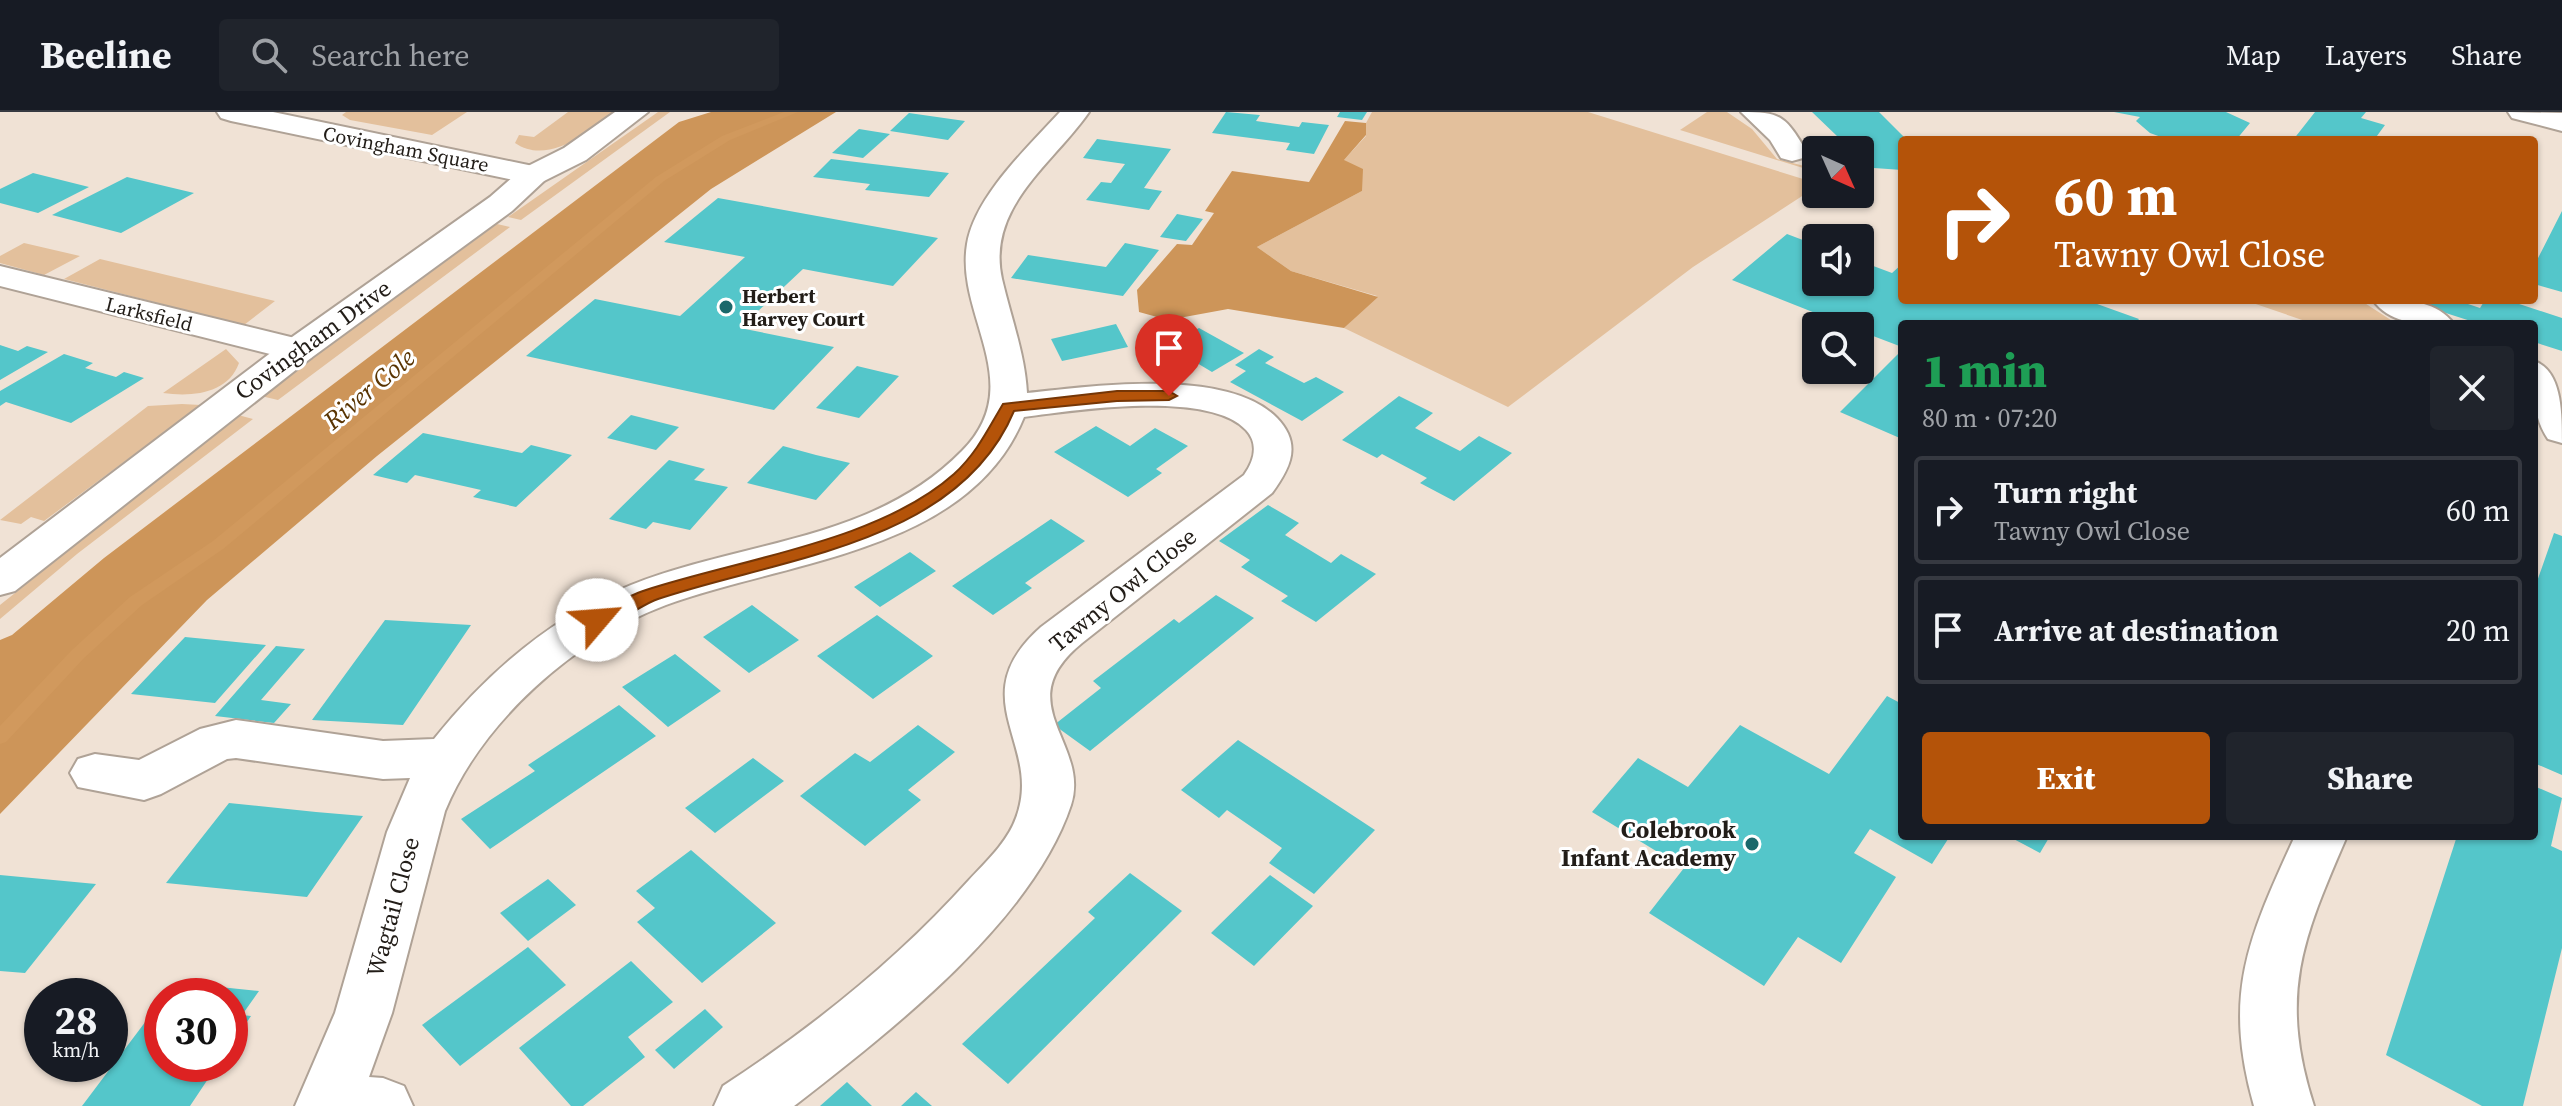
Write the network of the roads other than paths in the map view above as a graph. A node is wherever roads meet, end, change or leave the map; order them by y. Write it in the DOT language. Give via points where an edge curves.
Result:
graph roads {
  1 [pos="231,112"];
  2 [pos="634,112"];
  3 [pos="1075,112"];
  4 [pos="1755,112"];
  5 [pos="2522,112"];
  6 [pos="2562,122"];
  7 [pos="1792,152"];
  8 [pos="533,175"];
  9 [pos="0,276"];
  10 [pos="2398,304"];
  11 [pos="2428,320"];
  12 [pos="298,350"];
  13 [pos="2538,378"];
  14 [pos="1008,407"];
  15 [pos="2538,432"];
  16 [pos="2562,432"];
  17 [pos="0,580"];
  18 [pos="448,758"];
  19 [pos="95,773"];
  20 [pos="2319,840"];
  21 [pos="345,1105"];
  22 [pos="744,1106"];
  23 [pos="2284,1106"];
  1 -- 8 [label="street, Covingham Square"];
  2 -- 8 [label="street, Covingham Drive" via="575,154"];
  3 -- 14 [label="street" via="1007,194 984,237 982,258"];
  4 -- 7 [label="street" via="1782,135"];
  5 -- 6 [label="street"];
  8 -- 12 [label="street, Covingham Drive" via="501,204"];
  9 -- 12 [label="street, Larksfield"];
  10 -- 11 [label="street"];
  12 -- 17 [label="street, Covingham Drive"];
  13 -- 16 [label="street" via="2550,394"];
  14 -- 18 [label="street, Wagtail Close" via="979,457 927,503 848,538 649,595 580,630 507,691"];
  14 -- 22 [label="street, Tawny Owl Close" via="1117,396 1219,401 1259,419 1272,438 1274,460 1258,484 1036,662 1027,714 1049,796 1033,840 975,912 899,984"];
  15 -- 16 [label="street"];
  18 -- 19 [label="street" via="383,760 236,739 217,742 144,780"];
  18 -- 21 [label="street, Wagtail Close" via="410,836 354,1043"];
  20 -- 23 [label="street" via="2274,951 2268,987 2272,1063"];
}
